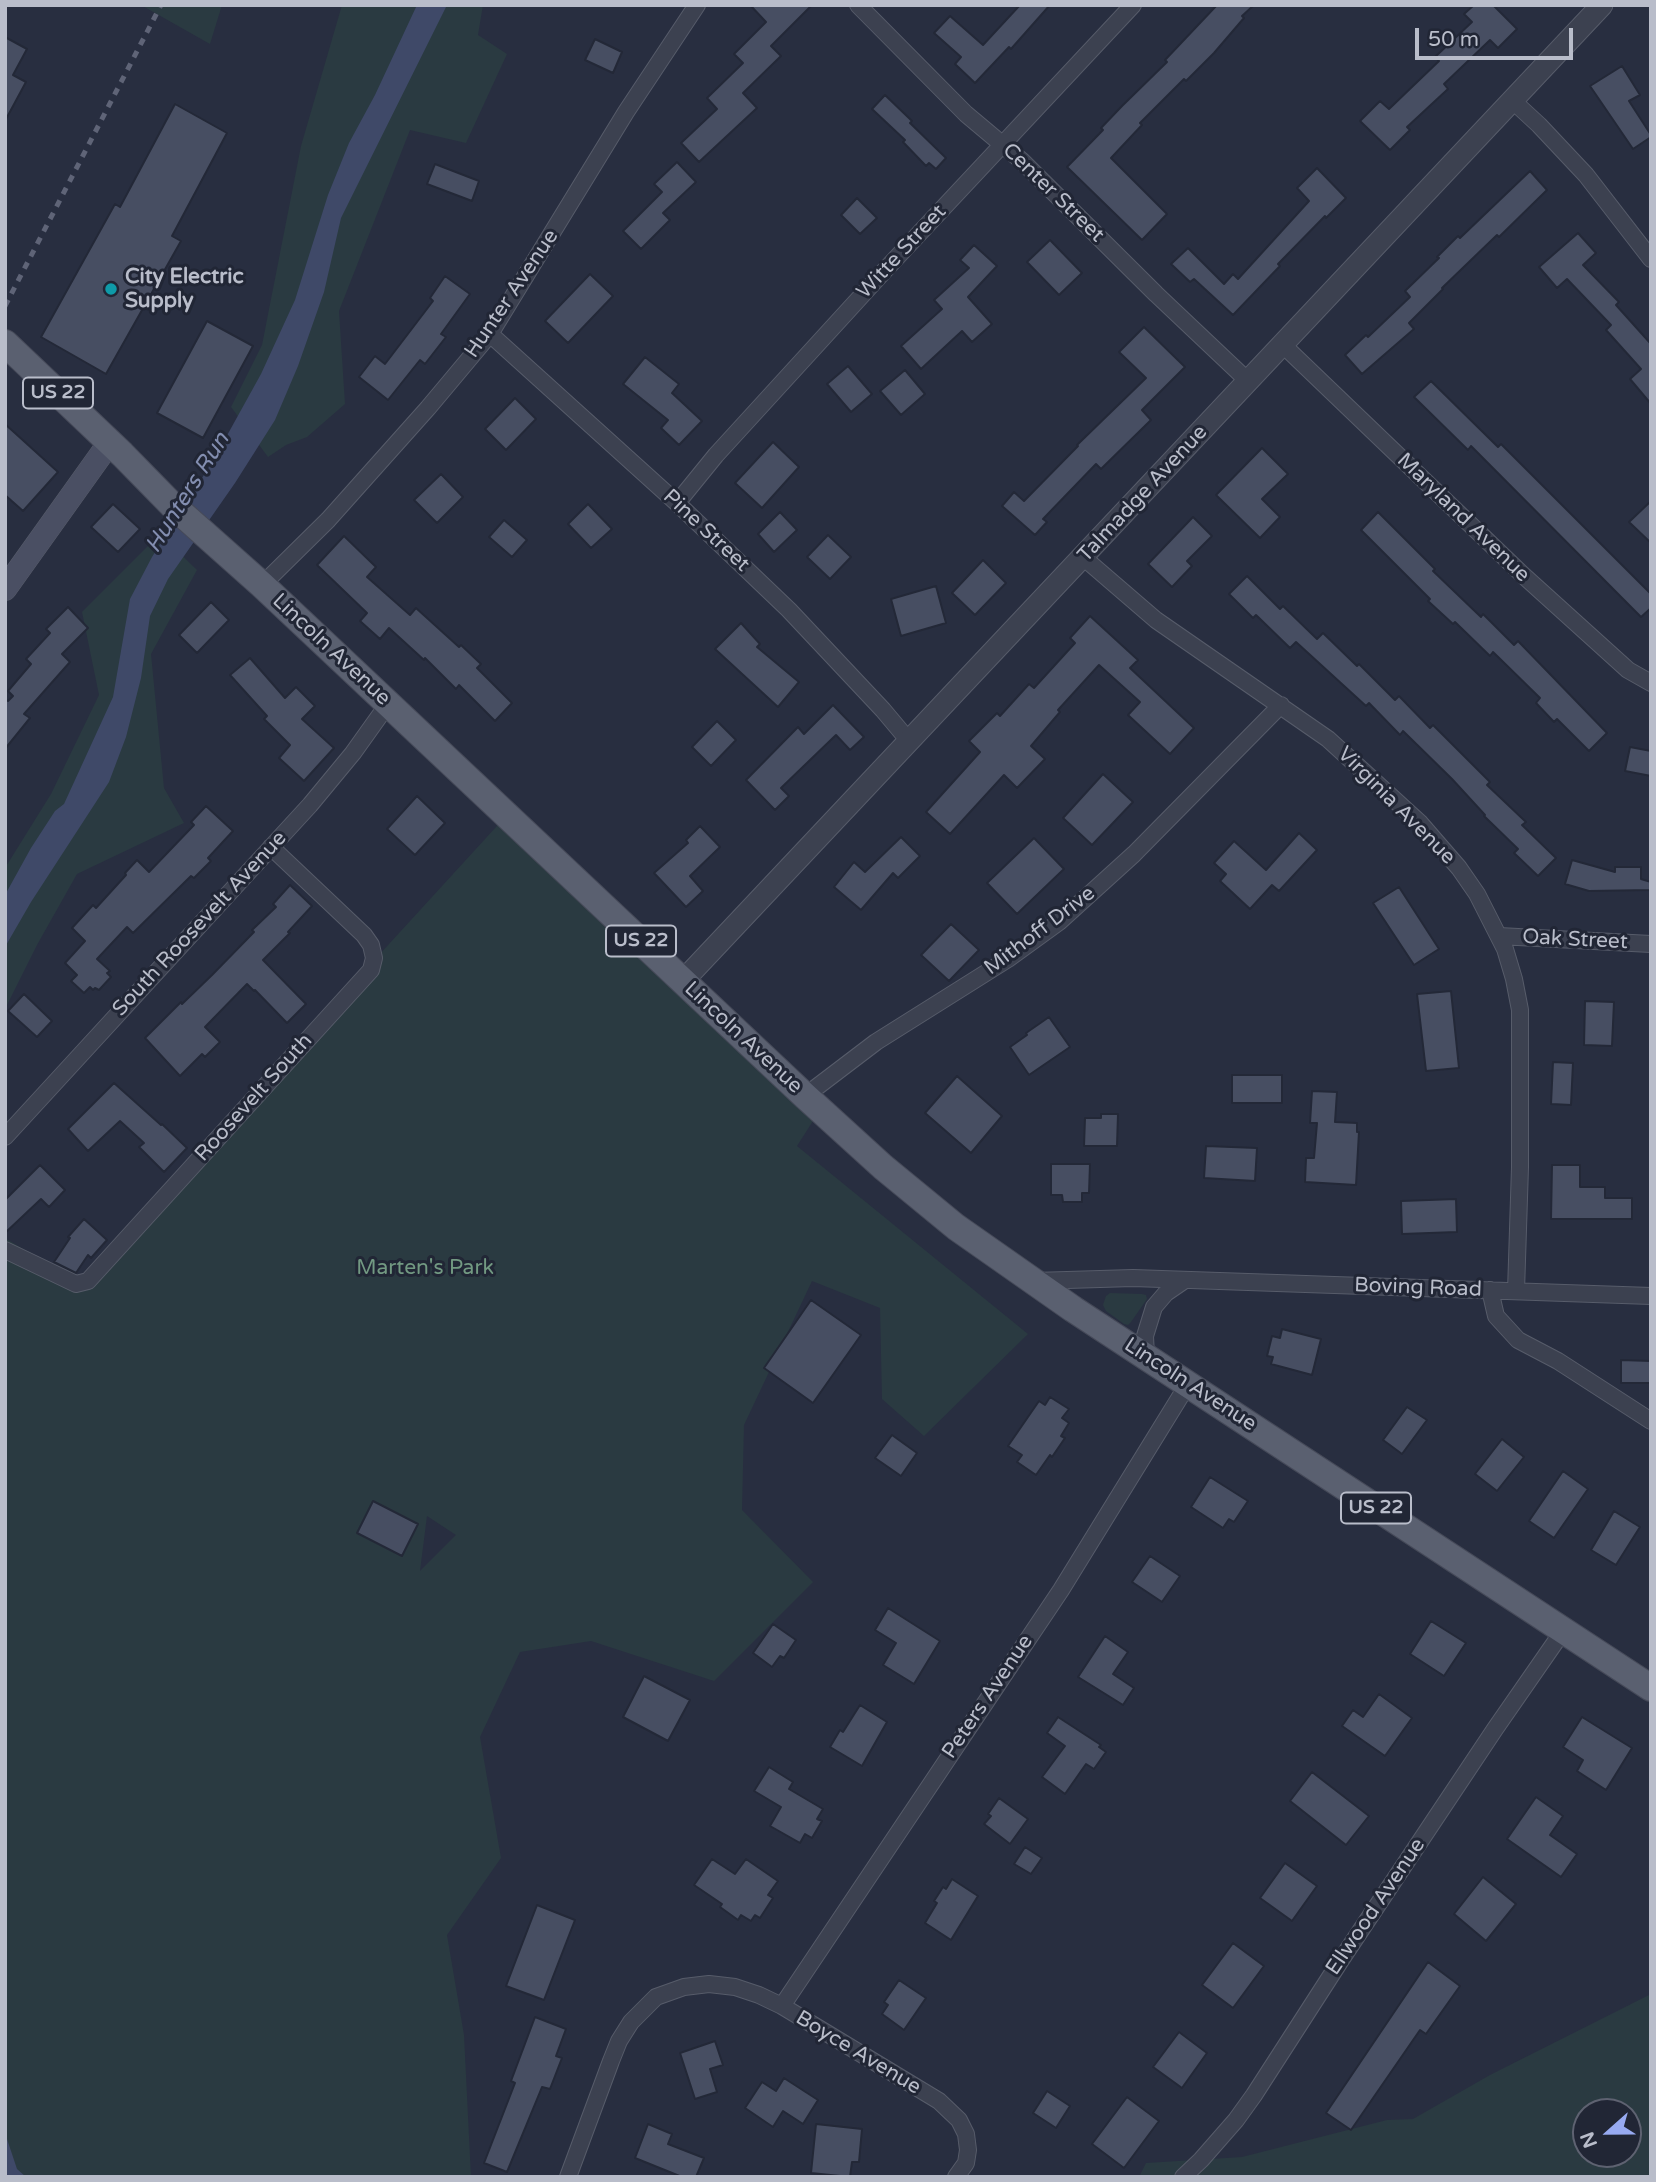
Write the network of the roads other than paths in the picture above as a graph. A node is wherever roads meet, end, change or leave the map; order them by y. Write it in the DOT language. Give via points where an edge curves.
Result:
graph roads {
  1 [pos="697,5"];
  2 [pos="858,5"];
  3 [pos="1133,5"];
  4 [pos="1602,5"];
  5 [pos="1513,101"];
  6 [pos="1003,145"];
  7 [pos="1651,259"];
  8 [pos="490,334"];
  9 [pos="5,343"];
  10 [pos="1282,344"];
  11 [pos="1248,381"];
  12 [pos="110,442"];
  13 [pos="677,503"];
  14 [pos="1084,558"];
  15 [pos="262,585"];
  16 [pos="5,589"];
  17 [pos="1651,683"];
  18 [pos="388,704"];
  19 [pos="1281,705"];
  20 [pos="909,741"];
  21 [pos="271,847"];
  22 [pos="1499,936"];
  23 [pos="1651,944"];
  24 [pos="682,982"];
  25 [pos="804,1096"];
  26 [pos="5,1138"];
  27 [pos="5,1250"];
  28 [pos="1185,1280"];
  29 [pos="1033,1281"];
  30 [pos="1490,1290"];
  31 [pos="1516,1291"];
  32 [pos="1651,1296"];
  33 [pos="1146,1356"];
  34 [pos="1188,1384"];
  35 [pos="1651,1421"];
  36 [pos="1563,1631"];
  37 [pos="1651,1688"];
  38 [pos="782,2006"];
  39 [pos="961,2170"];
  40 [pos="568,2177"];
  41 [pos="1183,2177"];
  1 -- 8 [label="street, Hunter Avenue"];
  2 -- 6 [label="street, Center Street"];
  3 -- 6 [label="street, Witte Street"];
  4 -- 5 [label="street, Talmadge Avenue"];
  5 -- 7 [label="street" via="1586,175"];
  5 -- 10 [label="street, Talmadge Avenue"];
  6 -- 11 [label="street, Center Street"];
  6 -- 13 [label="street, Witte Street"];
  8 -- 13 [label="street, Pine Street"];
  8 -- 15 [label="street, Hunter Avenue" via="336,512"];
  9 -- 12 [label="main road, Lincoln Avenue / US 22"];
  10 -- 11 [label="street, Talmadge Avenue"];
  10 -- 17 [label="street, Maryland Avenue" via="1524,576 1628,670"];
  11 -- 14 [label="street, Talmadge Avenue"];
  12 -- 15 [label="main road, Lincoln Avenue / US 22"];
  12 -- 16 [label="main road"];
  13 -- 20 [label="street, Pine Street" via="789,610"];
  14 -- 19 [label="street, Virginia Avenue" via="1156,620"];
  14 -- 20 [label="street, Talmadge Avenue"];
  15 -- 18 [label="main road, Lincoln Avenue / US 22"];
  18 -- 21 [label="street, South Roosevelt Avenue" via="353,753"];
  18 -- 24 [label="main road, Lincoln Avenue / US 22"];
  19 -- 22 [label="street, Virginia Avenue" via="1328,739 1420,823 1465,877"];
  19 -- 25 [label="street, Mithoff Drive" via="1134,854 1059,922 876,1042"];
  20 -- 24 [label="street, Talmadge Avenue"];
  21 -- 26 [label="street, South Roosevelt Avenue"];
  21 -- 27 [label="street, Roosevelt South" via="364,935 374,958 371,970 88,1281 75,1284"];
  22 -- 23 [label="street, Oak Street"];
  22 -- 31 [label="street, Virginia Avenue" via="1520,1010"];
  24 -- 25 [label="main road, Lincoln Avenue / US 22"];
  25 -- 29 [label="main road, Lincoln Avenue / US 22" via="956,1227"];
  28 -- 29 [label="street, Boving Road"];
  28 -- 30 [label="street, Boving Road"];
  28 -- 33 [label="street" via="1154,1307 1145,1336"];
  29 -- 33 [label="main road, Lincoln Avenue / US 22"];
  30 -- 31 [label="street, Boving Road"];
  30 -- 35 [label="street" via="1496,1316 1518,1340"];
  31 -- 32 [label="street, Boving Road"];
  33 -- 34 [label="main road, Lincoln Avenue / US 22"];
  34 -- 36 [label="main road, Lincoln Avenue / US 22"];
  34 -- 38 [label="street, Peters Avenue" via="1061,1590"];
  36 -- 37 [label="main road, US 22"];
  36 -- 41 [label="street, Ellwood Avenue" via="1254,2095"];
  38 -- 39 [label="street, Boyce Avenue" via="939,2101 966,2134 968,2150"];
  38 -- 40 [label="street, Boyce Avenue" via="735,1987 709,1983 656,1997 619,2041"];
}
